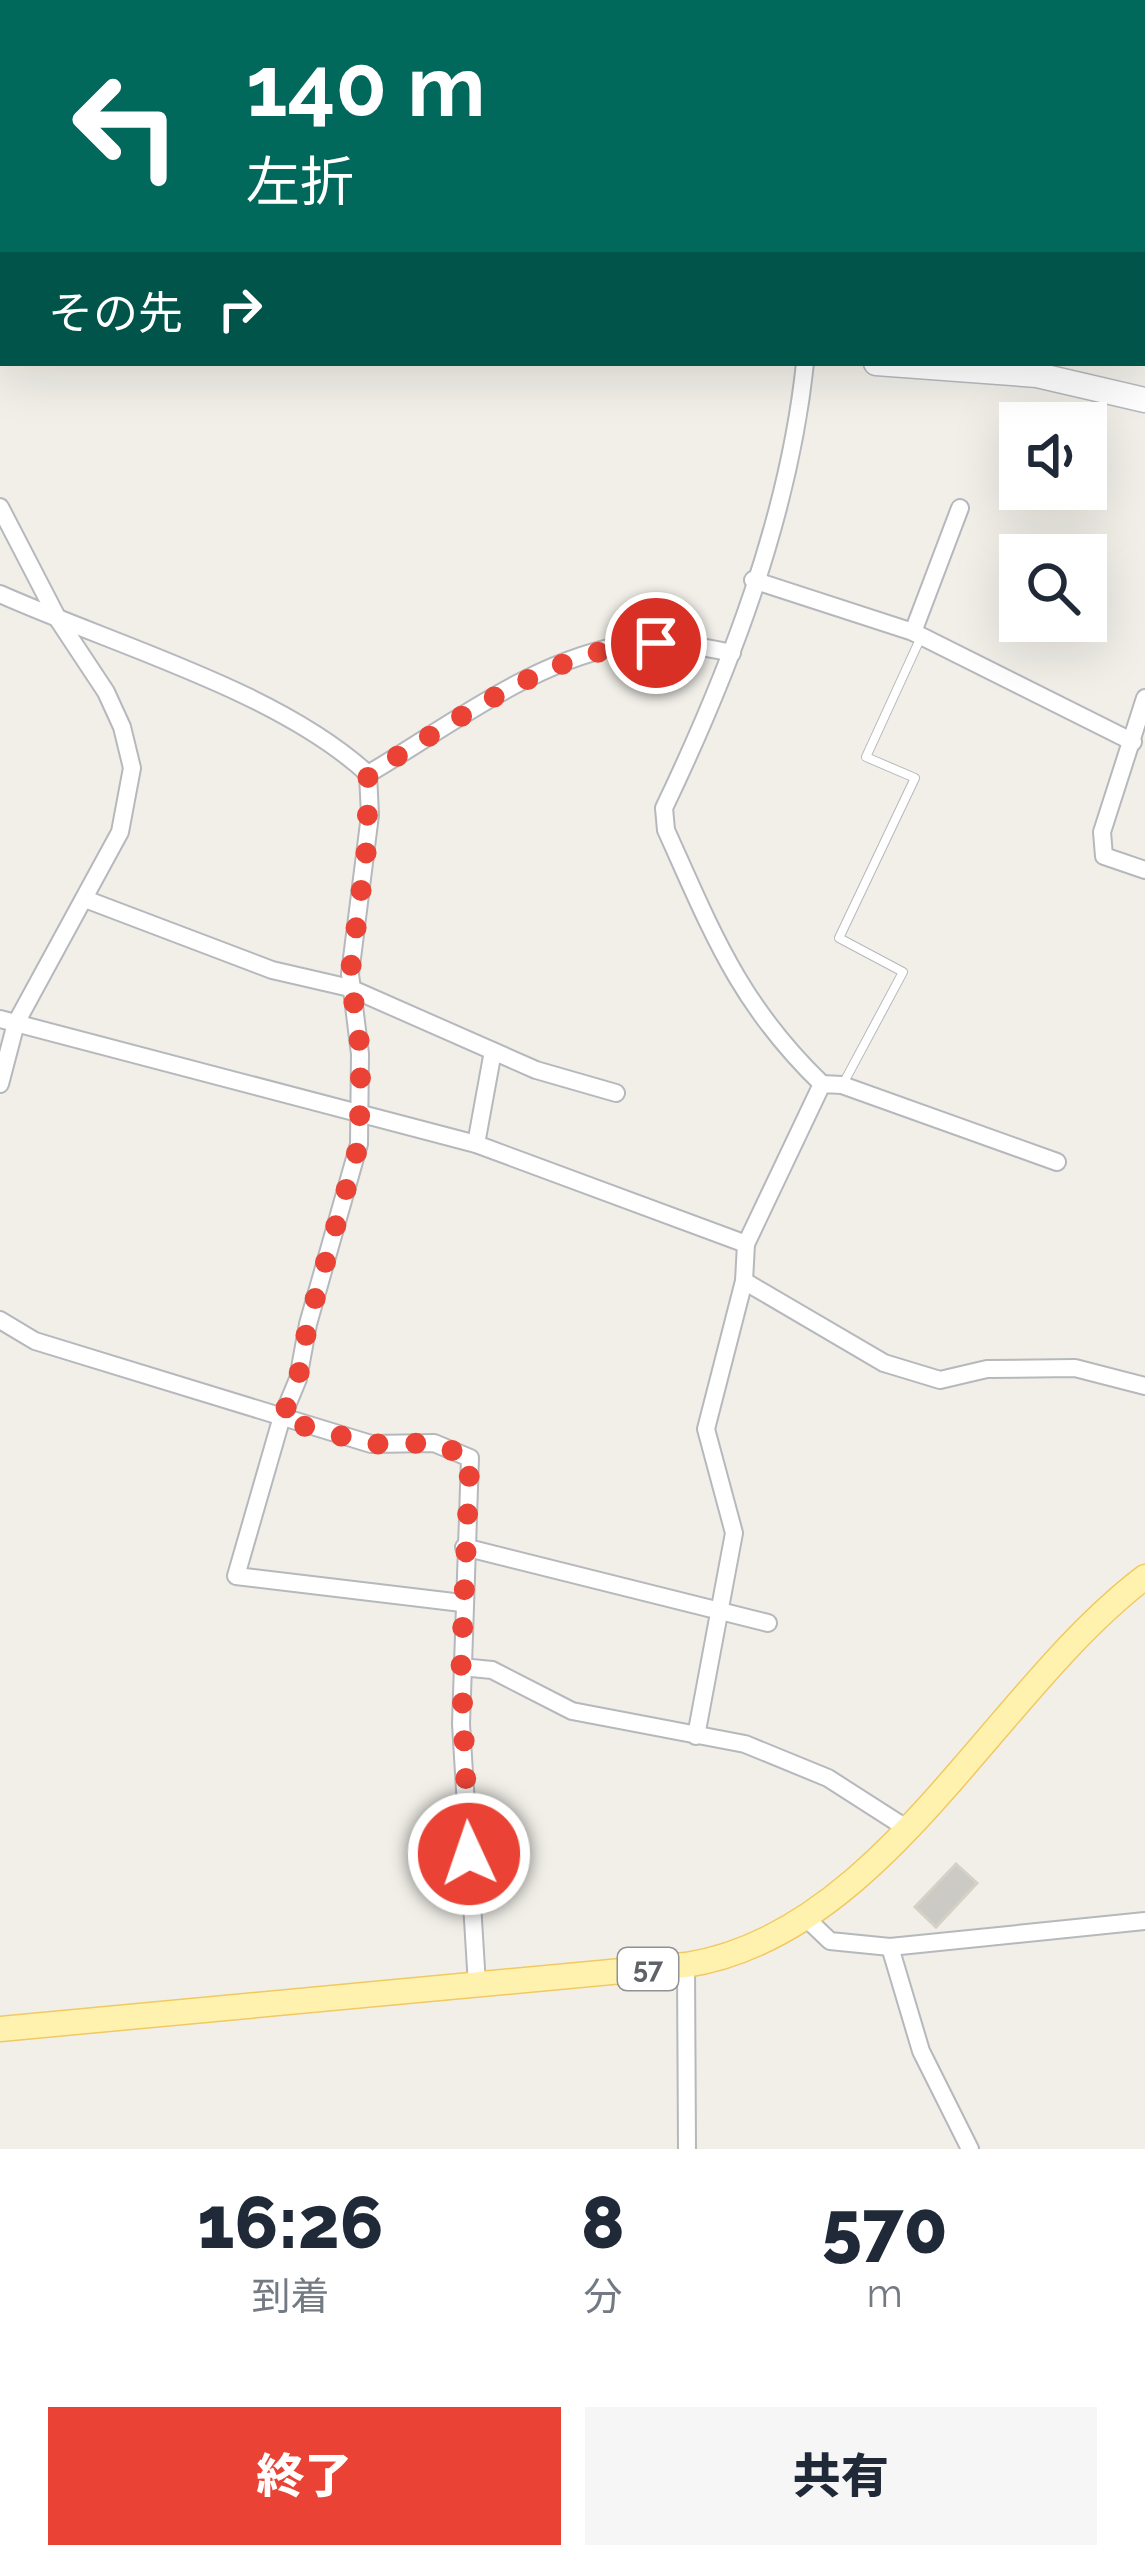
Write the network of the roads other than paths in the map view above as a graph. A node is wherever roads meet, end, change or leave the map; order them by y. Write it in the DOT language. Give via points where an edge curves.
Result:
graph roads {
  1 [pos="806,366"];
  2 [pos="957,366"];
  3 [pos="1038,369"];
  4 [pos="1145,400"];
  5 [pos="0,507"];
  6 [pos="960,508"];
  7 [pos="753,580"];
  8 [pos="0,594"];
  9 [pos="59,621"];
  10 [pos="917,634"];
  11 [pos="732,653"];
  12 [pos="1145,698"];
  13 [pos="1133,742"];
  14 [pos="368,774"];
  15 [pos="1145,870"];
  16 [pos="85,898"];
  17 [pos="350,988"];
  18 [pos="8,1021"];
  19 [pos="493,1051"];
  20 [pos="0,1084"];
  21 [pos="822,1084"];
  22 [pos="842,1085"];
  23 [pos="616,1093"];
  24 [pos="359,1115"];
  25 [pos="476,1144"];
  26 [pos="1057,1162"];
  27 [pos="746,1244"];
  28 [pos="744,1281"];
  29 [pos="0,1320"];
  30 [pos="1145,1386"];
  31 [pos="281,1420"];
  32 [pos="464,1546"];
  33 [pos="1145,1577"];
  34 [pos="462,1604"];
  35 [pos="718,1606"];
  36 [pos="768,1623"];
  37 [pos="461,1667"];
  38 [pos="696,1736"];
  39 [pos="906,1828"];
  40 [pos="807,1918"];
  41 [pos="1145,1922"];
  42 [pos="890,1947"];
  43 [pos="686,1965"];
  44 [pos="477,1985"];
  45 [pos="0,2029"];
  46 [pos="687,2149"];
  47 [pos="970,2149"];
  1 -- 7 [label="street" via="796,448"];
  2 -- 3 [label="street"];
  3 -- 4 [label="street"];
  5 -- 9 [label="street"];
  6 -- 10 [label="street"];
  7 -- 10 [label="street"];
  7 -- 11 [label="street"];
  8 -- 9 [label="street"];
  9 -- 14 [label="street" via="333,741"];
  9 -- 16 [label="street" via="106,692 132,768 120,832"];
  10 -- 13 [label="street"];
  10 -- 22 [label="lane" via="866,757 915,778 839,938 903,972"];
  11 -- 14 [label="street" via="629,644 544,671"];
  11 -- 21 [label="street" via="664,808 666,830 726,962 773,1037"];
  12 -- 13 [label="street"];
  13 -- 15 [label="street" via="1102,832 1104,856"];
  14 -- 17 [label="street"];
  16 -- 17 [label="street" via="272,970"];
  16 -- 18 [label="street"];
  17 -- 19 [label="street"];
  17 -- 24 [label="street" via="361,1054"];
  18 -- 20 [label="street"];
  18 -- 24 [label="street"];
  19 -- 23 [label="street"];
  19 -- 25 [label="street"];
  21 -- 22 [label="street"];
  21 -- 27 [label="street"];
  22 -- 26 [label="street"];
  24 -- 25 [label="street"];
  24 -- 31 [label="street" via="359,1144"];
  25 -- 27 [label="street"];
  27 -- 28 [label="street"];
  28 -- 30 [label="street" via="884,1363 940,1380 987,1369 1075,1368"];
  28 -- 35 [label="street" via="706,1429 734,1534"];
  29 -- 31 [label="street" via="34,1341"];
  31 -- 32 [label="street" via="371,1444 434,1443 470,1458"];
  31 -- 34 [label="street" via="236,1576"];
  32 -- 34 [label="street"];
  32 -- 35 [label="street"];
  33 -- 39 [label="main road, 57" via="1063,1652"];
  34 -- 37 [label="street"];
  35 -- 36 [label="street"];
  35 -- 38 [label="street"];
  37 -- 38 [label="street" via="492,1670 572,1711"];
  37 -- 44 [label="street"];
  38 -- 39 [label="street" via="745,1744 828,1778"];
  39 -- 40 [label="main road, 57"];
  40 -- 42 [label="street" via="830,1941"];
  40 -- 43 [label="main road, 57" via="720,1960"];
  41 -- 42 [label="street"];
  42 -- 47 [label="street" via="921,2051"];
  43 -- 44 [label="main road, 57"];
  43 -- 46 [label="street"];
  44 -- 45 [label="main road, 57"];
}
